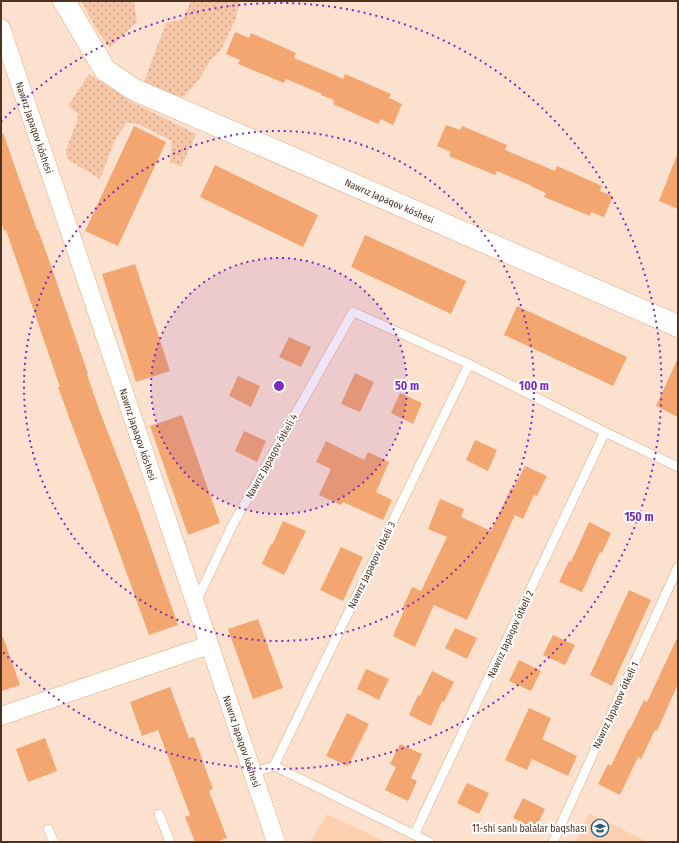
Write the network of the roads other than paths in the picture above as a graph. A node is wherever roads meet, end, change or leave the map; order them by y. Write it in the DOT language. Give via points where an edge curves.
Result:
graph roads {
  1 [pos="64,1"];
  2 [pos="1,28"];
  3 [pos="678,326"];
  4 [pos="469,364"];
  5 [pos="605,432"];
  6 [pos="678,467"];
  7 [pos="678,567"];
  8 [pos="195,603"];
  9 [pos="209,645"];
  10 [pos="1,716"];
  11 [pos="274,766"];
  12 [pos="252,773"];
  13 [pos="159,814"];
  14 [pos="48,829"];
  15 [pos="414,835"];
  16 [pos="54,842"];
  17 [pos="170,842"];
  18 [pos="276,842"];
  19 [pos="429,842"];
  20 [pos="553,842"];
  1 -- 3 [label="street, Nawrız Japaqov kóshesi" via="105,70 134,89"];
  2 -- 8 [label="street, Nawrız Japaqov kóshesi"];
  4 -- 5 [label="lane"];
  4 -- 8 [label="lane, Nawrız Japaqov ótkeli 4" via="353,312 232,526"];
  4 -- 11 [label="lane, Nawrız Japaqov ótkeli 3"];
  5 -- 6 [label="lane"];
  5 -- 15 [label="lane, Nawrız Japaqov ótkeli 2"];
  7 -- 20 [label="lane, Nawrız Japaqov ótkeli 1"];
  8 -- 9 [label="street, Nawrız Japaqov kóshesi"];
  9 -- 10 [label="street"];
  9 -- 12 [label="street, Nawrız Japaqov kóshesi"];
  11 -- 12 [label="lane"];
  11 -- 15 [label="lane"];
  12 -- 18 [label="street, Nawrız Japaqov kóshesi"];
  13 -- 17 [label="lane"];
  14 -- 16 [label="lane"];
  15 -- 19 [label="lane"];
}
